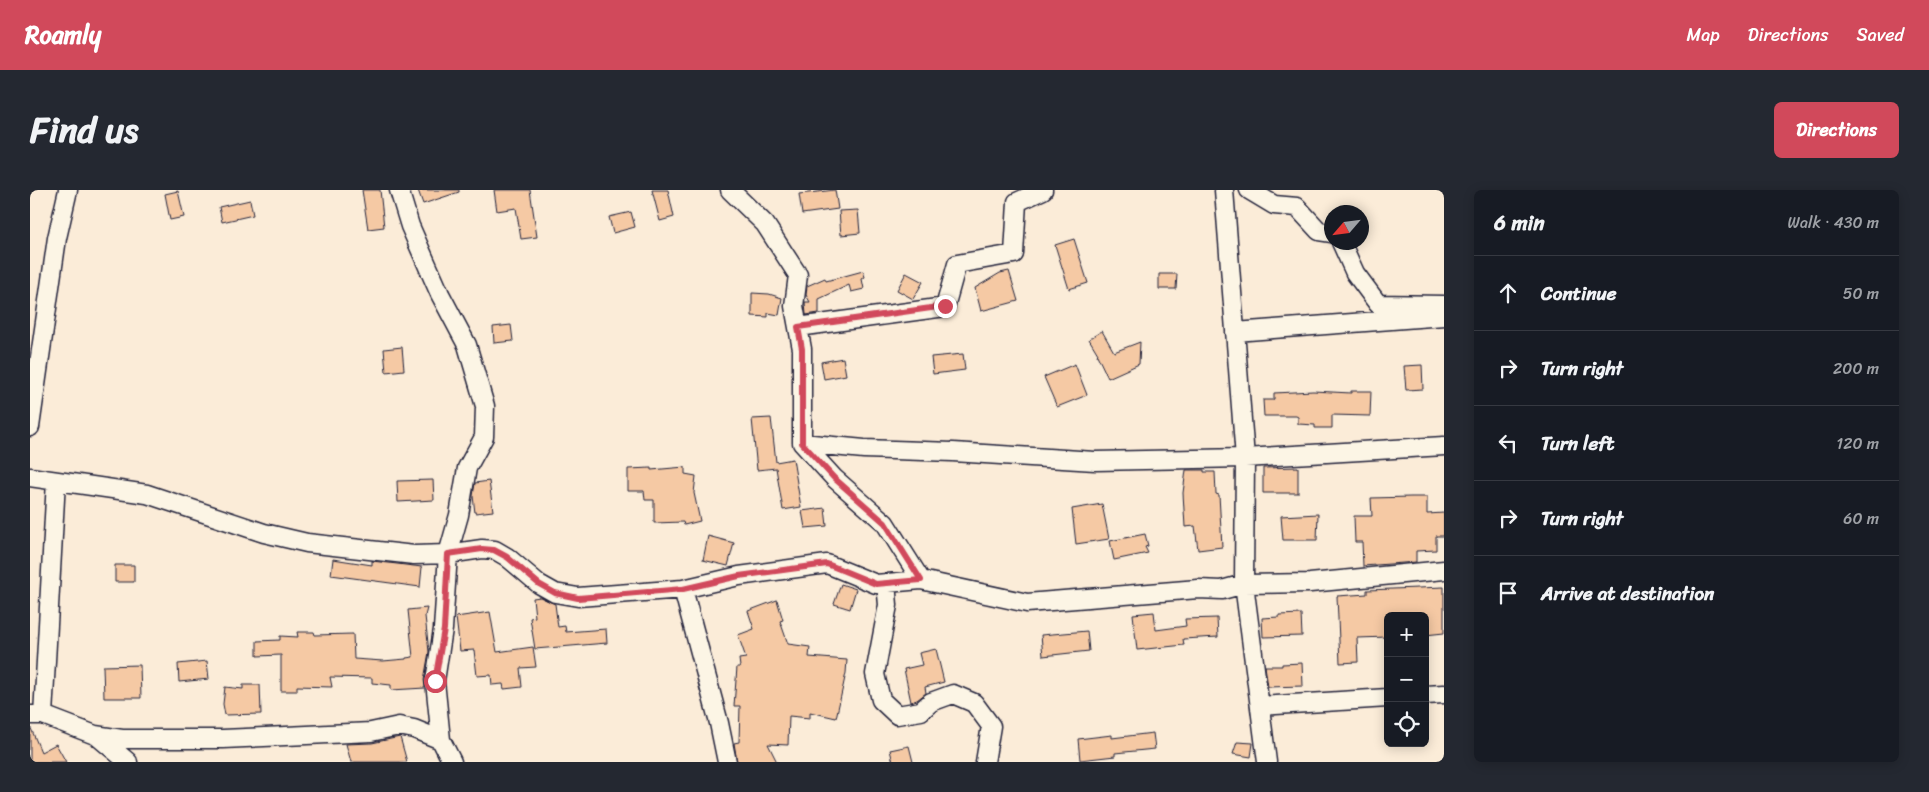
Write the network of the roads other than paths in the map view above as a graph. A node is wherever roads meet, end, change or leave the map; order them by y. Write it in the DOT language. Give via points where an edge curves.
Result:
graph roads {
  1 [pos="68,190"];
  2 [pos="400,190"];
  3 [pos="730,190"];
  4 [pos="1043,190"];
  5 [pos="1224,190"];
  6 [pos="1249,190"];
  7 [pos="1013,196"];
  8 [pos="1324,232"];
  9 [pos="1345,250"];
  10 [pos="1444,305"];
  11 [pos="1444,316"];
  12 [pos="798,327"];
  13 [pos="1235,332"];
  14 [pos="30,427"];
  15 [pos="802,443"];
  16 [pos="1444,446"];
  17 [pos="1245,458"];
  18 [pos="30,477"];
  19 [pos="56,481"];
  20 [pos="448,554"];
  21 [pos="1444,570"];
  22 [pos="921,580"];
  23 [pos="886,583"];
  24 [pos="1244,584"];
  25 [pos="683,589"];
  26 [pos="1444,694"];
  27 [pos="1429,695"];
  28 [pos="1384,698"];
  29 [pos="1260,706"];
  30 [pos="36,715"];
  31 [pos="95,735"];
  32 [pos="441,740"];
  33 [pos="128,762"];
  34 [pos="452,762"];
  35 [pos="727,762"];
  36 [pos="985,762"];
  37 [pos="1267,762"];
  1 -- 14 [label="street" via="57,238"];
  2 -- 20 [label="street" via="410,226 467,346 486,406 484,437 467,468"];
  3 -- 12 [label="street" via="765,224 798,275 794,306"];
  4 -- 7 [label="street"];
  5 -- 13 [label="street"];
  6 -- 8 [label="street" via="1274,205 1297,207 1319,231"];
  7 -- 12 [label="street" via="1014,254 957,264 945,306"];
  9 -- 10 [label="street" via="1355,273 1378,304"];
  11 -- 13 [label="street"];
  12 -- 15 [label="street" via="802,349"];
  13 -- 17 [label="street"];
  15 -- 17 [label="street" via="1095,461"];
  15 -- 22 [label="street" via="834,478 885,523"];
  16 -- 17 [label="street"];
  17 -- 24 [label="street"];
  18 -- 19 [label="street"];
  19 -- 20 [label="street" via="147,494 264,533 307,543 390,553"];
  19 -- 30 [label="street"];
  20 -- 25 [label="street" via="494,550 539,584 555,593 578,598"];
  20 -- 32 [label="street" via="444,629 435,681"];
  21 -- 24 [label="street" via="1310,583"];
  22 -- 23 [label="street"];
  22 -- 24 [label="street" via="1027,603 1198,589 1222,590"];
  23 -- 25 [label="street" via="876,584 827,564 739,576"];
  23 -- 36 [label="street" via="888,605 875,674 881,700 897,714 921,711 931,702 953,694 974,703 991,726"];
  24 -- 29 [label="street"];
  25 -- 35 [label="street"];
  26 -- 27 [label="street"];
  28 -- 29 [label="street"];
  29 -- 37 [label="street"];
  30 -- 31 [label="street"];
  31 -- 32 [label="street" via="122,739 223,739 371,732 399,726"];
  31 -- 33 [label="street"];
  32 -- 34 [label="street"];
}
